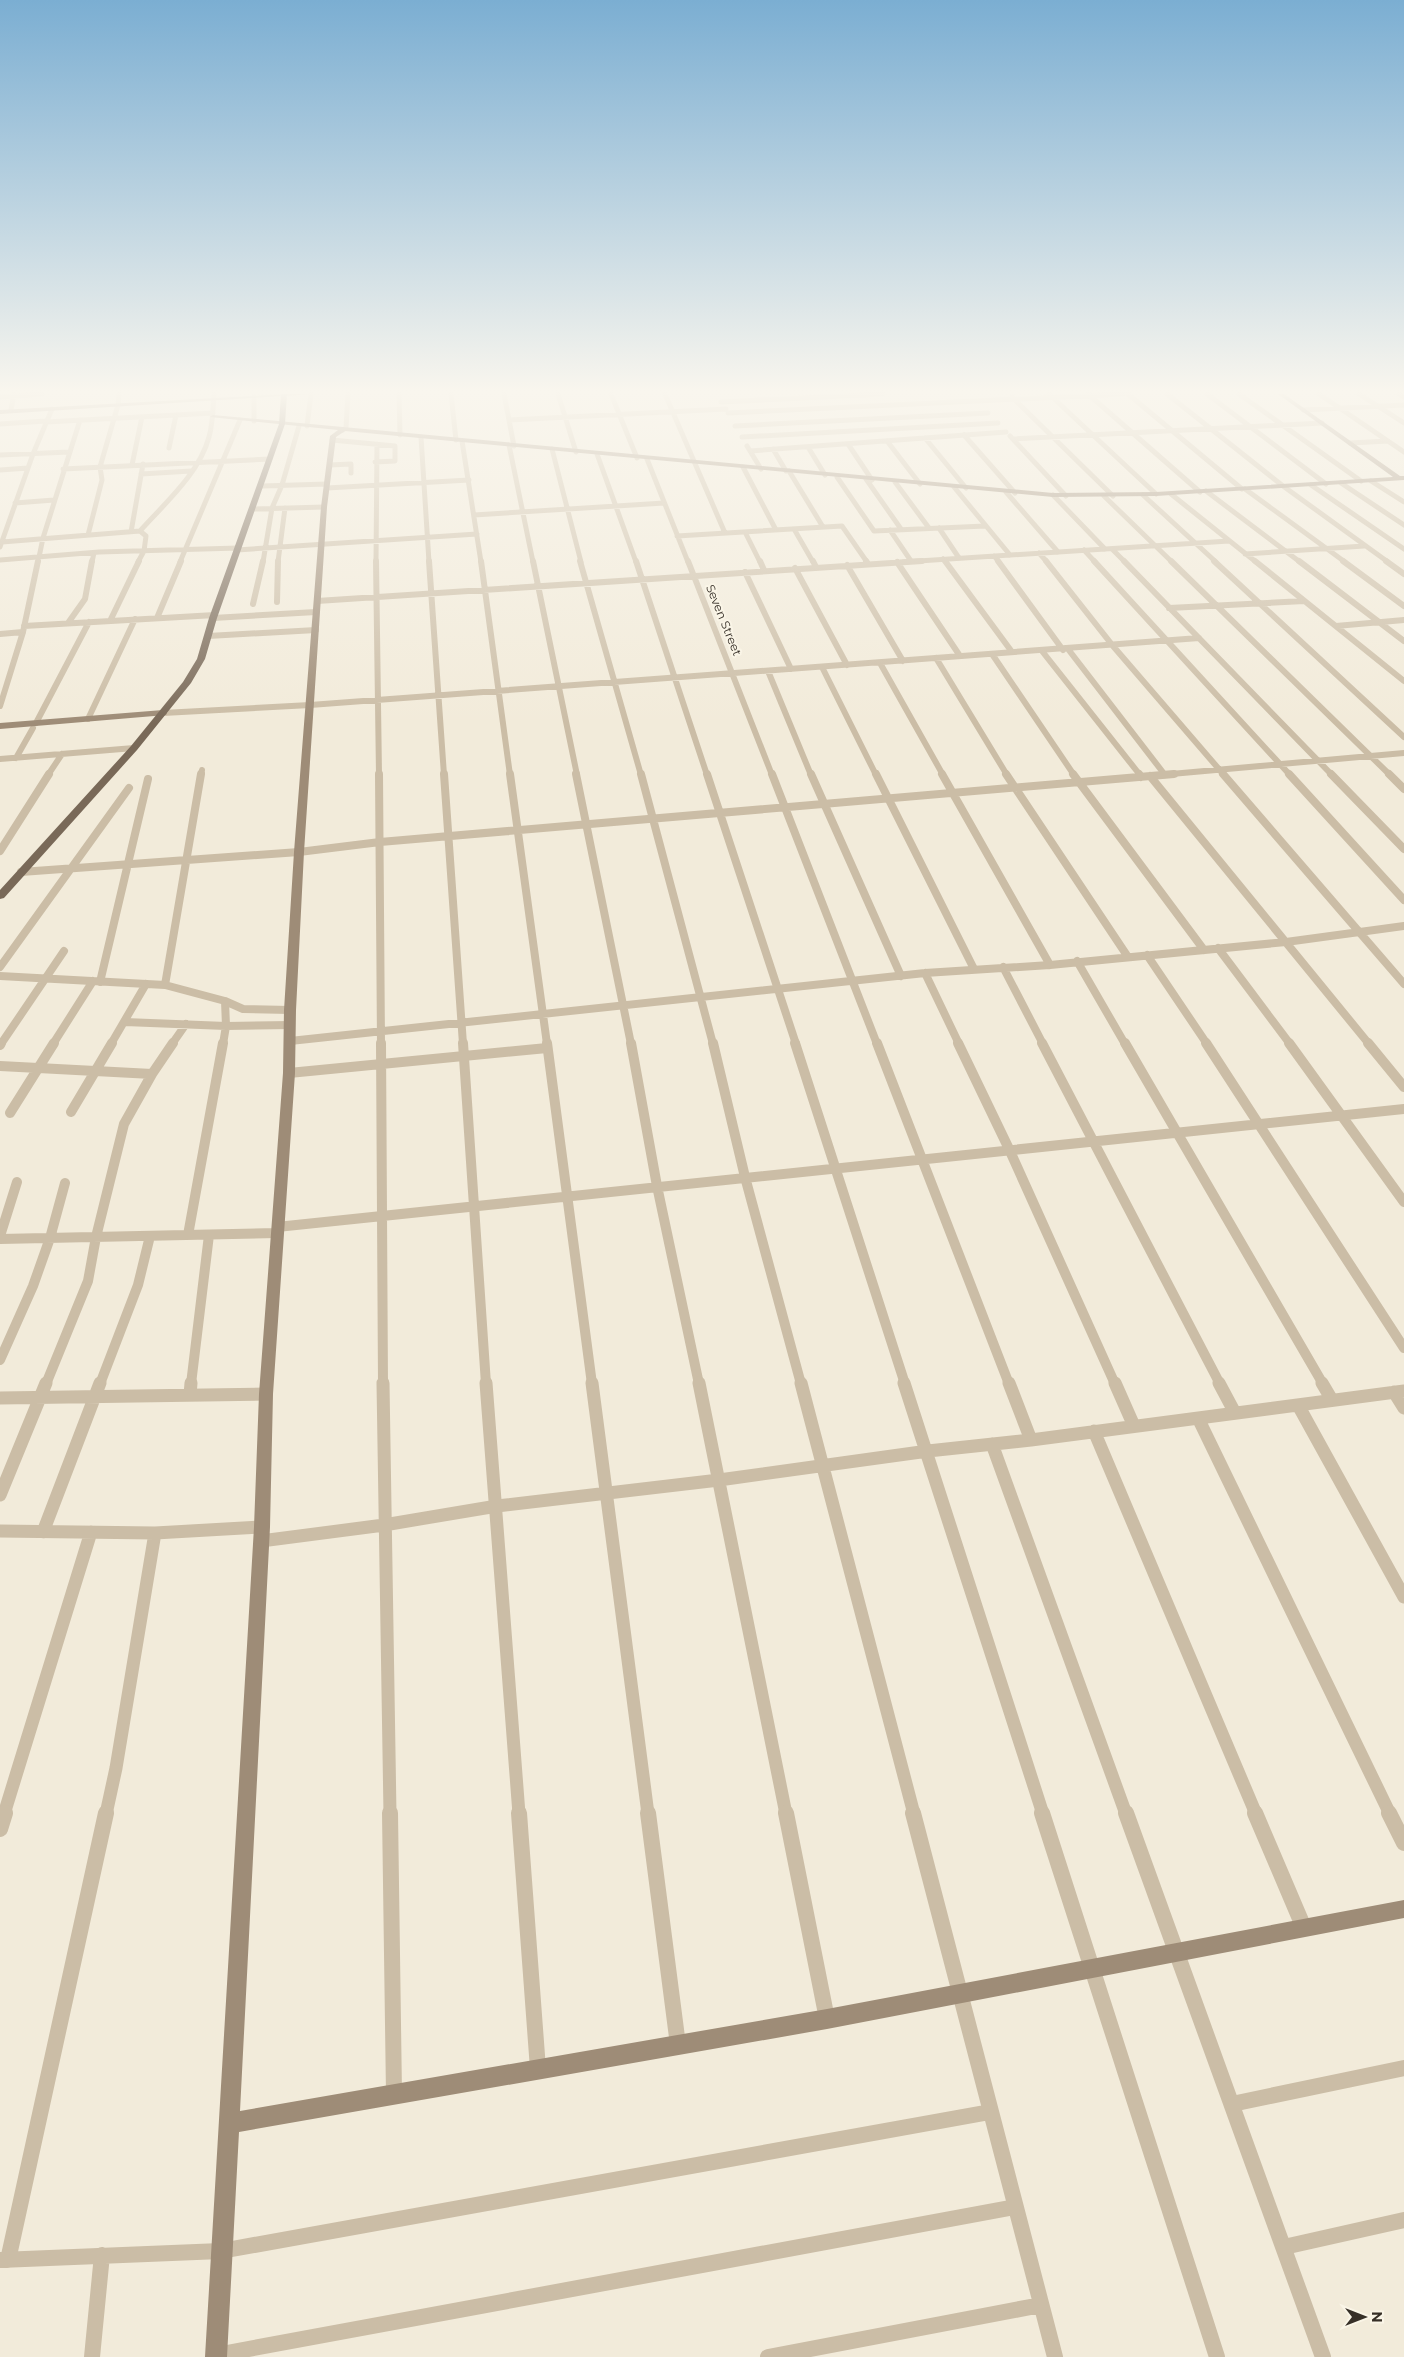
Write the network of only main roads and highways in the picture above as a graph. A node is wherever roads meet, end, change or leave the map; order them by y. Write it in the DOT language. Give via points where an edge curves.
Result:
graph roads {
  1 [pos="254,504"];
  2 [pos="0,896"];
  1 -- 2 [label="main road" via="201,659 192,675 134,748"];
}
